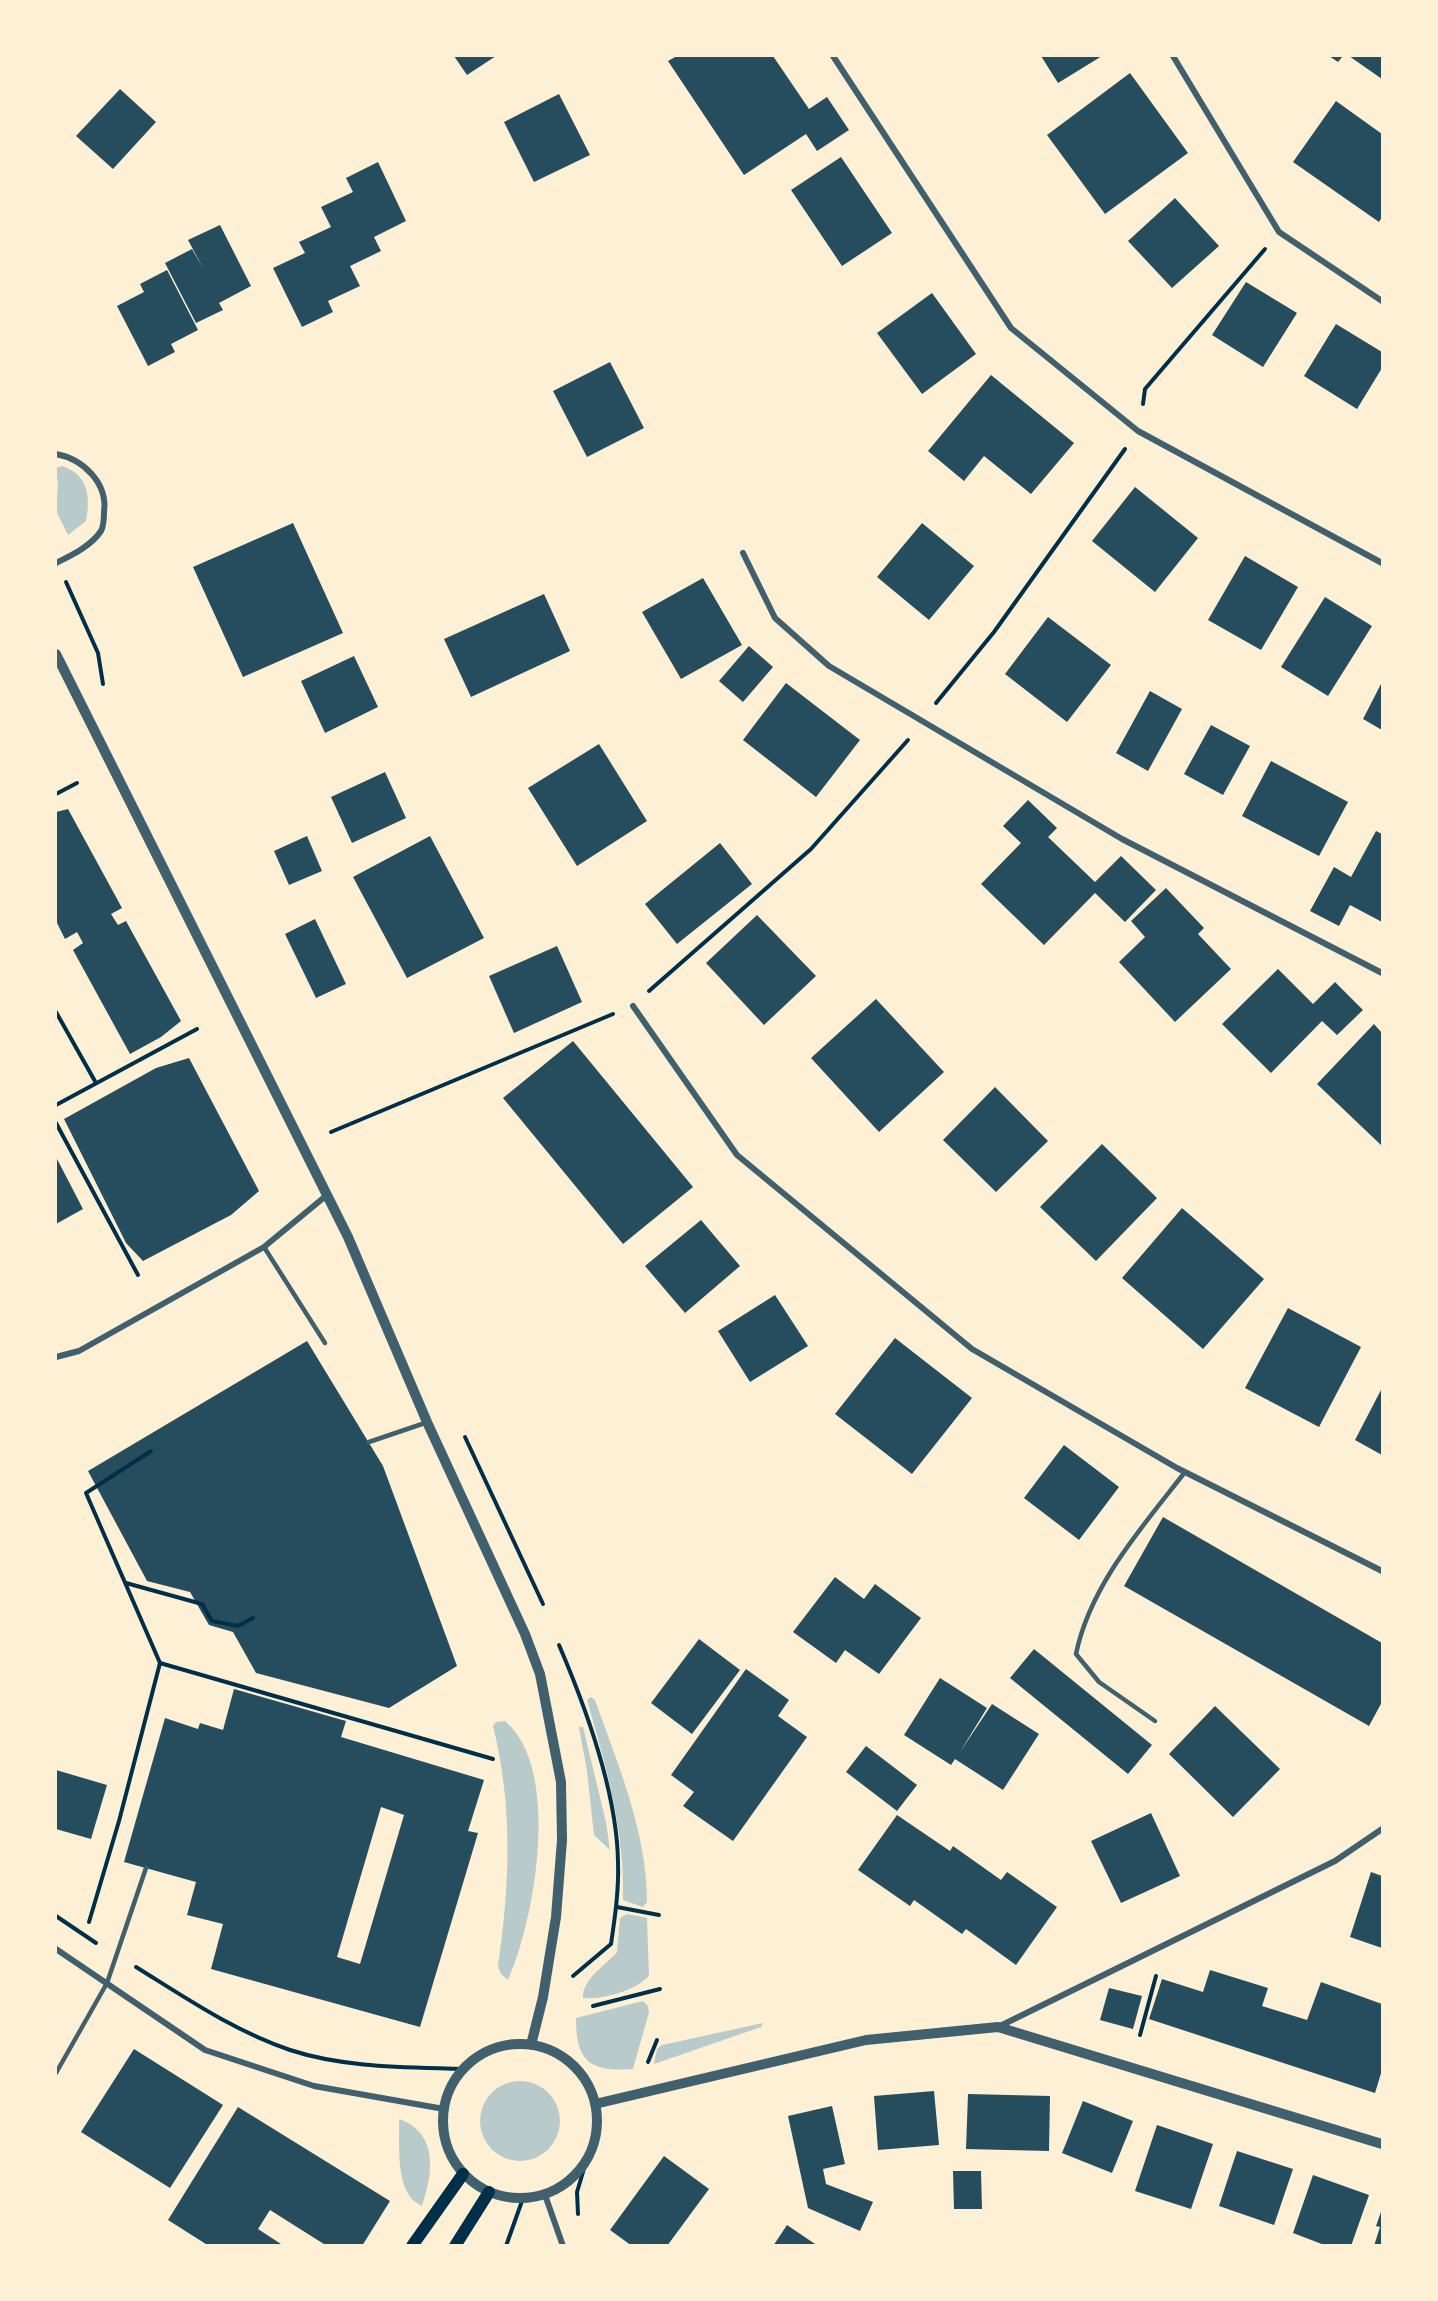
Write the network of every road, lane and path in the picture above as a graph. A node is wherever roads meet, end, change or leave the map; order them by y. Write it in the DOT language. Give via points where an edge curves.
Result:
graph roads {
  1 [pos="833,56"];
  2 [pos="1173,56"];
  3 [pos="1279,232"];
  4 [pos="1383,301"];
  5 [pos="1138,431"];
  6 [pos="56,454"];
  7 [pos="743,554"];
  8 [pos="56,563"];
  9 [pos="1383,563"];
  10 [pos="56,654"];
  11 [pos="921,721"];
  12 [pos="906,743"];
  13 [pos="76,783"];
  14 [pos="56,794"];
  15 [pos="1383,973"];
  16 [pos="633,1006"];
  17 [pos="56,1012"];
  18 [pos="197,1029"];
  19 [pos="96,1083"];
  20 [pos="56,1105"];
  21 [pos="56,1123"];
  22 [pos="331,1131"];
  23 [pos="327,1195"];
  24 [pos="264,1247"];
  25 [pos="138,1275"];
  26 [pos="325,1343"];
  27 [pos="56,1357"];
  28 [pos="427,1422"];
  29 [pos="369,1442"];
  30 [pos="151,1451"];
  31 [pos="1185,1472"];
  32 [pos="1383,1571"];
  33 [pos="125,1582"];
  34 [pos="254,1618"];
  35 [pos="160,1663"];
  36 [pos="1155,1721"];
  37 [pos="493,1760"];
  38 [pos="1383,1829"];
  39 [pos="146,1868"];
  40 [pos="617,1907"];
  41 [pos="659,1915"];
  42 [pos="56,1916"];
  43 [pos="89,1922"];
  44 [pos="1163,1946"];
  45 [pos="56,1949"];
  46 [pos="118,1957"];
  47 [pos="107,1983"];
  48 [pos="660,1989"];
  49 [pos="593,2006"];
  50 [pos="998,2027"];
  51 [pos="1140,2034"];
  52 [pos="657,2040"];
  53 [pos="531,2045"];
  54 [pos="648,2062"];
  55 [pos="463,2069"];
  56 [pos="56,2073"];
  57 [pos="595,2104"];
  58 [pos="444,2109"];
  59 [pos="1383,2144"];
  60 [pos="586,2162"];
  61 [pos="463,2174"];
  62 [pos="489,2192"];
  63 [pos="545,2195"];
  64 [pos="523,2199"];
  65 [pos="579,2221"];
  66 [pos="412,2246"];
  67 [pos="455,2246"];
  68 [pos="506,2246"];
  69 [pos="563,2246"];
  1 -- 5 [label="street" via="1011,328"];
  2 -- 3 [label="street"];
  3 -- 4 [label="street"];
  3 -- 5 [label="path" via="1146,389"];
  5 -- 9 [label="street"];
  5 -- 11 [label="path" via="994,632"];
  6 -- 8 [label="street" via="70,457 92,472 106,501 103,528 92,542"];
  7 -- 11 [label="street" via="776,618 829,666"];
  10 -- 23 [label="street"];
  11 -- 15 [label="street" via="1122,839"];
  12 -- 16 [label="path" via="811,849"];
  13 -- 14 [label="path"];
  16 -- 22 [label="path"];
  16 -- 31 [label="street" via="737,1155 972,1349"];
  17 -- 19 [label="path"];
  18 -- 19 [label="path"];
  19 -- 20 [label="path"];
  21 -- 25 [label="path"];
  23 -- 24 [label="street"];
  23 -- 28 [label="street"];
  24 -- 26 [label="lane"];
  24 -- 27 [label="street" via="79,1351"];
  28 -- 29 [label="lane"];
  28 -- 53 [label="street" via="525,1634 540,1674 558,1757 562,1840 556,1917"];
  30 -- 33 [label="path" via="86,1493"];
  31 -- 32 [label="street"];
  31 -- 36 [label="lane" via="1104,1584 1081,1631 1076,1654 1099,1682"];
  33 -- 34 [label="path" via="202,1604 212,1621 238,1626"];
  33 -- 35 [label="path"];
  35 -- 37 [label="path"];
  35 -- 43 [label="path"];
  38 -- 44 [label="street" via="1335,1861"];
  39 -- 46 [label="lane"];
  40 -- 41 [label="path"];
  42 -- 46 [label="path"];
  44 -- 50 [label="street"];
  44 -- 51 [label="path"];
  45 -- 47 [label="street"];
  46 -- 47 [label="lane"];
  46 -- 55 [label="path" via="223,2021 291,2050 389,2067"];
  47 -- 56 [label="lane"];
  47 -- 58 [label="street" via="206,2050 314,2086"];
  48 -- 49 [label="path"];
  50 -- 57 [label="street" via="866,2040"];
  50 -- 59 [label="street"];
  52 -- 54 [label="path"];
  53 -- 55 [label="street" via="483,2053"];
  53 -- 57 [label="street" via="573,2064 587,2083"];
  55 -- 58 [label="street" via="450,2088"];
  57 -- 60 [label="street" via="594,2144"];
  58 -- 61 [label="street" via="443,2133 450,2155"];
  60 -- 63 [label="street" via="568,2182"];
  60 -- 65 [label="path" via="577,2192"];
  61 -- 62 [label="street"];
  61 -- 66 [label="main road"];
  62 -- 64 [label="street"];
  62 -- 67 [label="main road"];
  63 -- 64 [label="street"];
  63 -- 69 [label="street"];
  64 -- 68 [label="path"];
}
